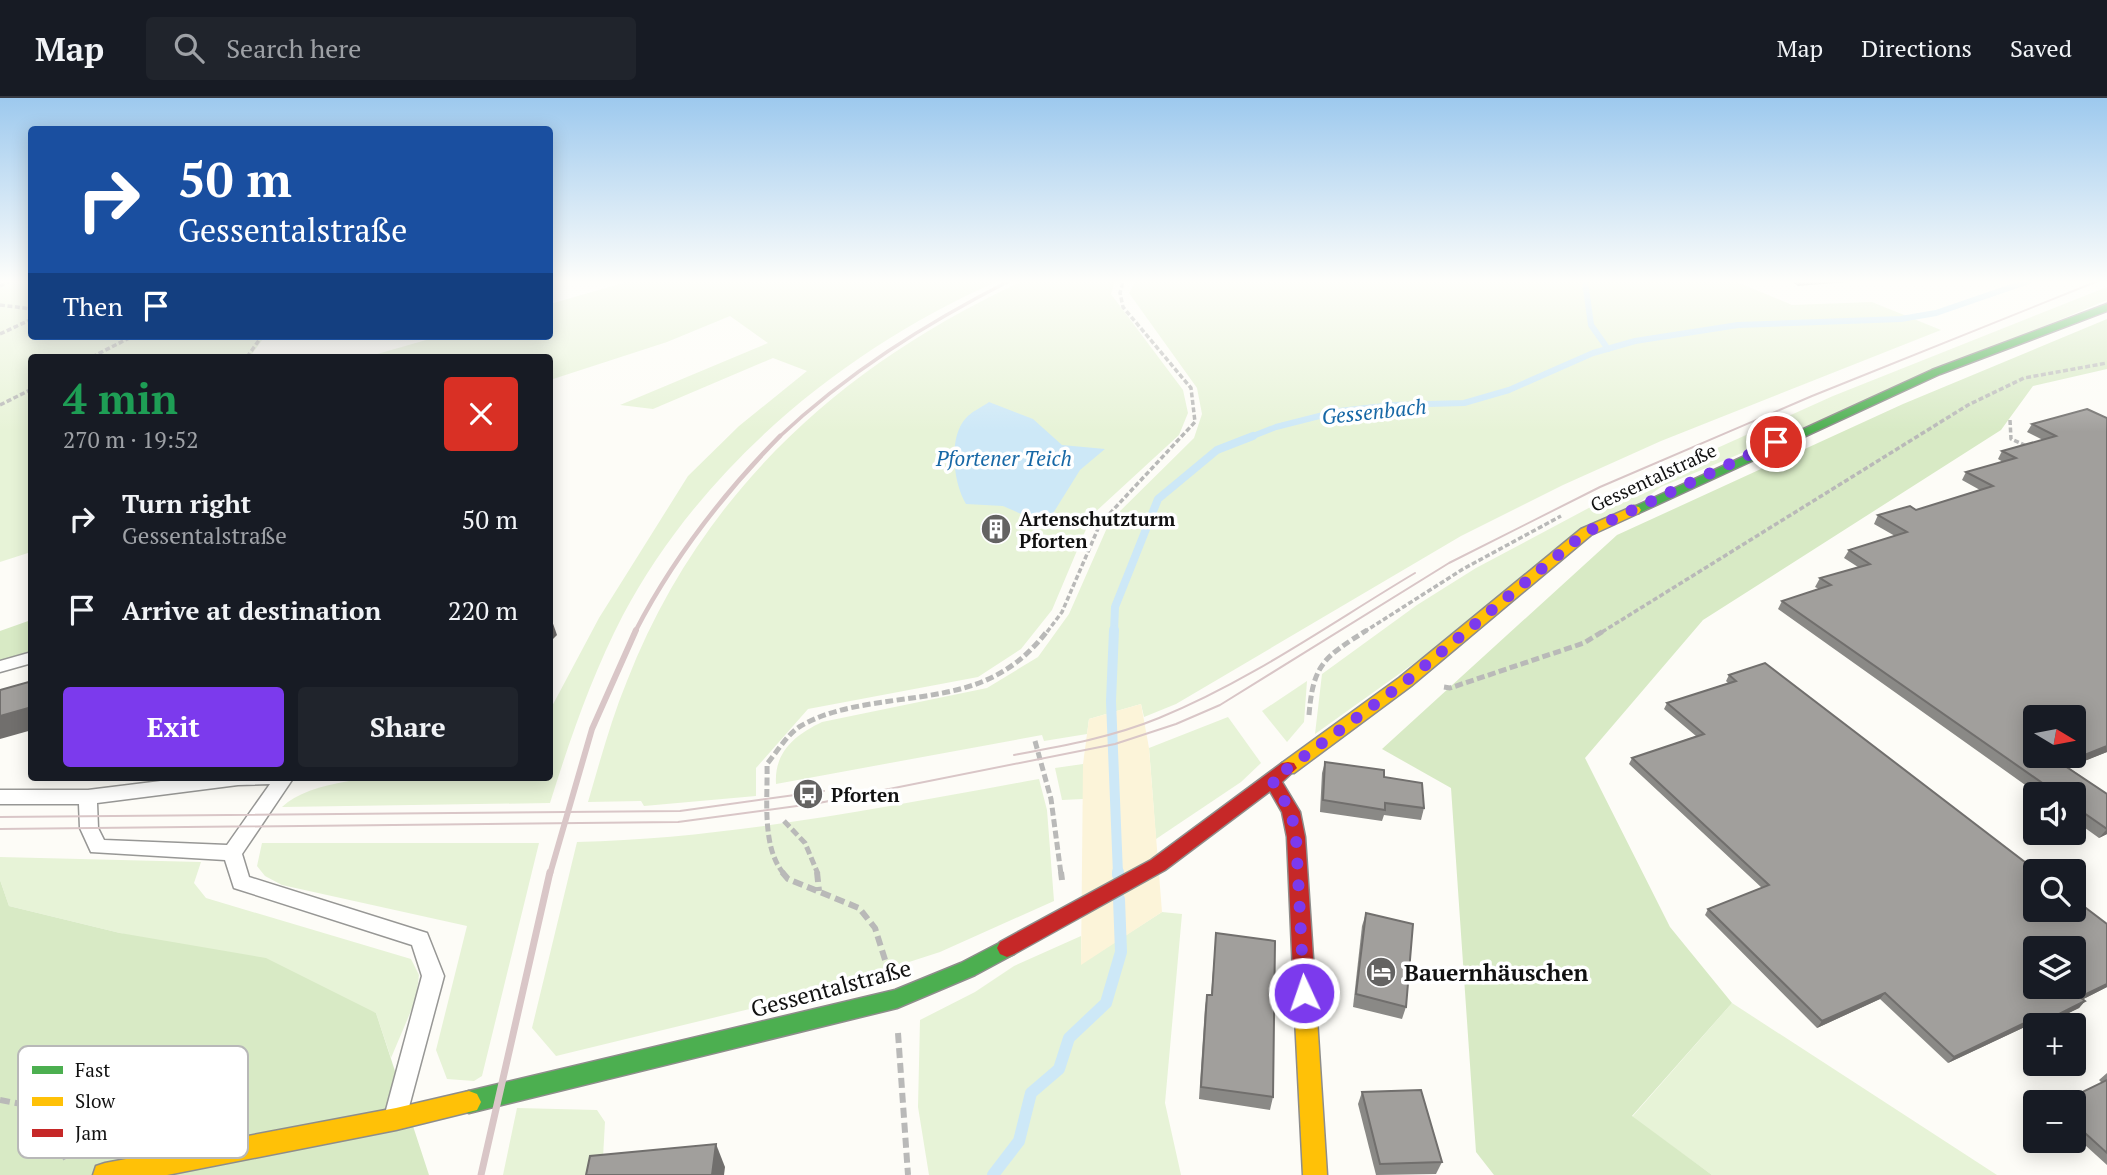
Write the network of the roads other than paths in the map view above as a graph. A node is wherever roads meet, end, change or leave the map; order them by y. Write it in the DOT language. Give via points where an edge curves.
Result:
graph roads {
  1 [pos="2043,331"];
  2 [pos="28,658"];
  3 [pos="0,667"];
  4 [pos="1272,780"];
  5 [pos="214,781"];
  6 [pos="281,781"];
  7 [pos="0,797"];
  8 [pos="88,797"];
  9 [pos="232,853"];
  10 [pos="396,1119"];
  11 [pos="248,1147"];
  12 [pos="193,1158"];
  13 [pos="105,1175"];
  14 [pos="1315,1175"];
  1 -- 4 [label="main road, Gessentalstraße" via="1776,442 1586,532 1405,682"];
  2 -- 3 [label="lane"];
  4 -- 10 [label="main road, Gessentalstraße" via="1158,865 968,969 897,999"];
  4 -- 14 [label="main road" via="1291,812 1296,837"];
  5 -- 8 [label="lane"];
  6 -- 9 [label="lane"];
  7 -- 8 [label="lane"];
  8 -- 9 [label="lane" via="89,828 98,847"];
  9 -- 10 [label="lane" via="241,882 420,939 433,976"];
  10 -- 11 [label="main road, Gessentalstraße"];
  12 -- 13 [label="main road, Gessentalstraße"];
}
